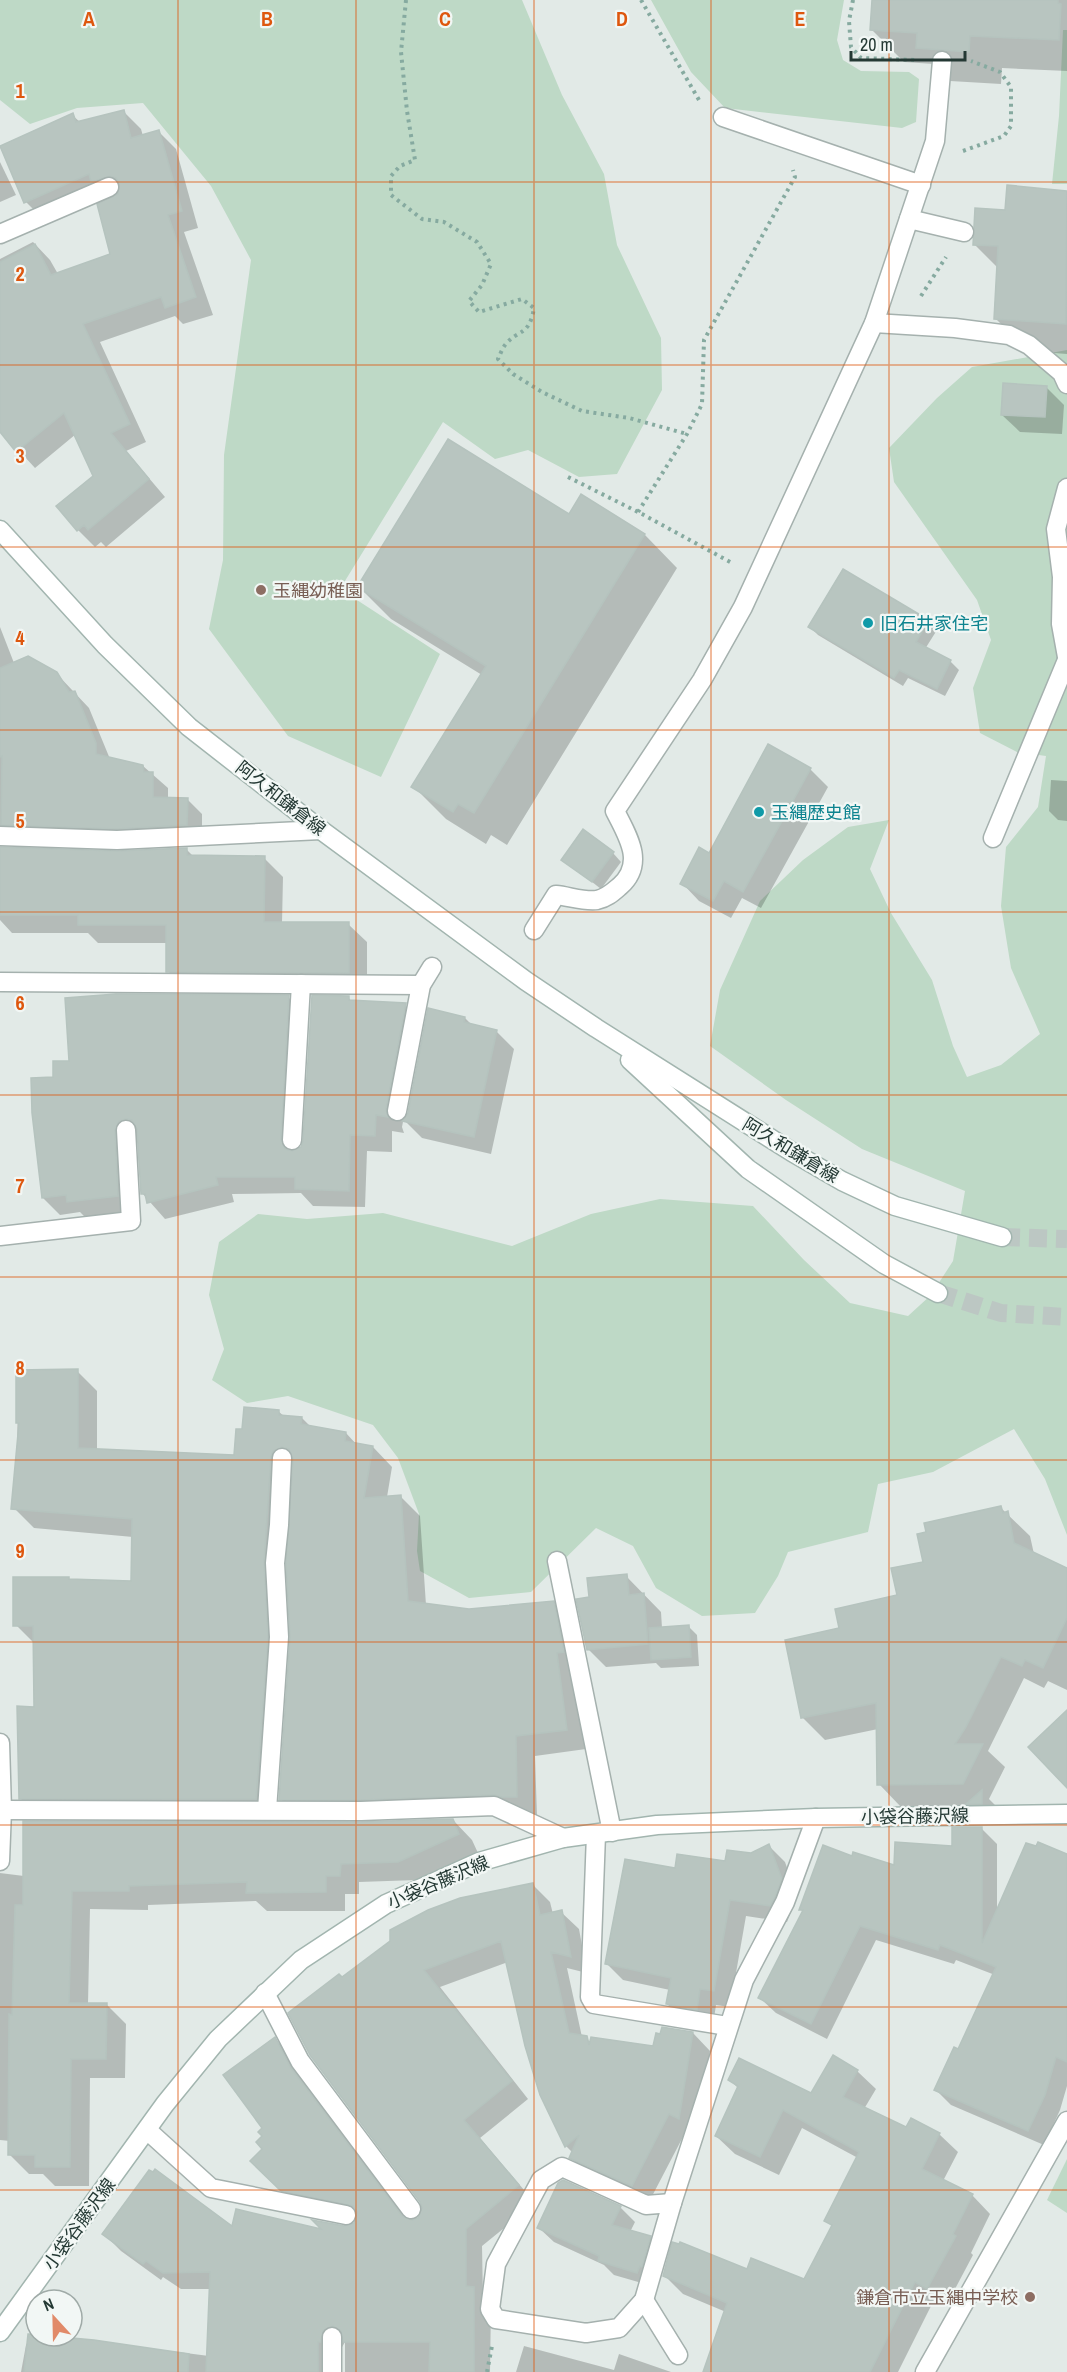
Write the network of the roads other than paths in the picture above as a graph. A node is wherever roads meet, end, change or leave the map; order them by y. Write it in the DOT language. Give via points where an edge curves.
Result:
graph roads {
  1 [pos="942,61"];
  2 [pos="723,117"];
  3 [pos="921,185"];
  4 [pos="109,187"];
  5 [pos="909,219"];
  6 [pos="961,231"];
  7 [pos="0,234"];
  8 [pos="874,323"];
  9 [pos="1067,384"];
  10 [pos="1067,488"];
  11 [pos="0,530"];
  12 [pos="1067,659"];
  13 [pos="321,830"];
  14 [pos="0,836"];
  15 [pos="993,838"];
  16 [pos="534,930"];
  17 [pos="432,967"];
  18 [pos="0,982"];
  19 [pos="301,984"];
  20 [pos="421,985"];
  21 [pos="596,1028"];
  22 [pos="397,1111"];
  23 [pos="126,1130"];
  24 [pos="292,1140"];
  25 [pos="0,1236"];
  26 [pos="1002,1237"];
  27 [pos="938,1293"];
  28 [pos="282,1458"];
  29 [pos="557,1561"];
  30 [pos="0,1743"];
  31 [pos="2,1810"];
  32 [pos="267,1810"];
  33 [pos="1067,1814"];
  34 [pos="816,1818"];
  35 [pos="604,1833"];
  36 [pos="563,1838"];
  37 [pos="0,1841"];
  38 [pos="0,1862"];
  39 [pos="266,1993"];
  40 [pos="727,2026"];
  41 [pos="1067,2121"];
  42 [pos="147,2130"];
  43 [pos="672,2203"];
  44 [pos="411,2209"];
  45 [pos="346,2215"];
  46 [pos="644,2300"];
  47 [pos="0,2332"];
  48 [pos="332,2337"];
  49 [pos="678,2355"];
  50 [pos="332,2372"];
  51 [pos="925,2372"];
  1 -- 3 [label="main road" via="935,141"];
  2 -- 3 [label="main road"];
  3 -- 5 [label="main road"];
  4 -- 7 [label="main road"];
  5 -- 6 [label="main road"];
  5 -- 8 [label="main road"];
  8 -- 9 [label="main road" via="1009,335 1029,345 1062,373"];
  8 -- 16 [label="main road" via="743,607 702,680 615,811 634,854 634,867 610,895 596,900 556,895"];
  10 -- 12 [label="main road" via="1056,529"];
  11 -- 13 [label="main road, 阿久和鎌倉線" via="105,645 189,727"];
  12 -- 15 [label="main road"];
  13 -- 14 [label="main road" via="117,840"];
  13 -- 21 [label="main road, 阿久和鎌倉線"];
  17 -- 20 [label="main road"];
  18 -- 19 [label="main road"];
  19 -- 20 [label="main road"];
  19 -- 24 [label="main road"];
  20 -- 22 [label="main road"];
  21 -- 26 [label="main road, 阿久和鎌倉線" via="842,1181 895,1206"];
  21 -- 27 [label="main road, 阿久和鎌倉線" via="748,1169 884,1264"];
  23 -- 25 [label="main road" via="131,1221"];
  28 -- 32 [label="main road" via="275,1563 279,1637"];
  29 -- 35 [label="main road"];
  30 -- 31 [label="main road"];
  31 -- 32 [label="main road"];
  31 -- 37 [label="main road"];
  32 -- 36 [label="main road" via="494,1806"];
  33 -- 34 [label="main road, 小袋谷藤沢線"];
  34 -- 35 [label="main road, 小袋谷藤沢線" via="657,1826"];
  34 -- 40 [label="main road" via="785,1902 744,1980"];
  35 -- 36 [label="main road, 小袋谷藤沢線"];
  35 -- 40 [label="main road" via="590,1997 594,2004"];
  36 -- 39 [label="main road, 小袋谷藤沢線" via="479,1862 386,1904 301,1960"];
  37 -- 38 [label="main road"];
  39 -- 42 [label="main road, 小袋谷藤沢線" via="218,2039"];
  39 -- 44 [label="main road" via="300,2061"];
  40 -- 43 [label="main road"];
  41 -- 51 [label="main road"];
  42 -- 45 [label="main road" via="210,2188"];
  42 -- 47 [label="main road, 小袋谷藤沢線"];
  43 -- 46 [label="main road"];
  43 -- 46 [label="main road" via="646,2205 562,2167 541,2180 496,2264 490,2309 496,2319 586,2333 619,2328"];
  46 -- 49 [label="main road"];
  48 -- 50 [label="main road"];
}
